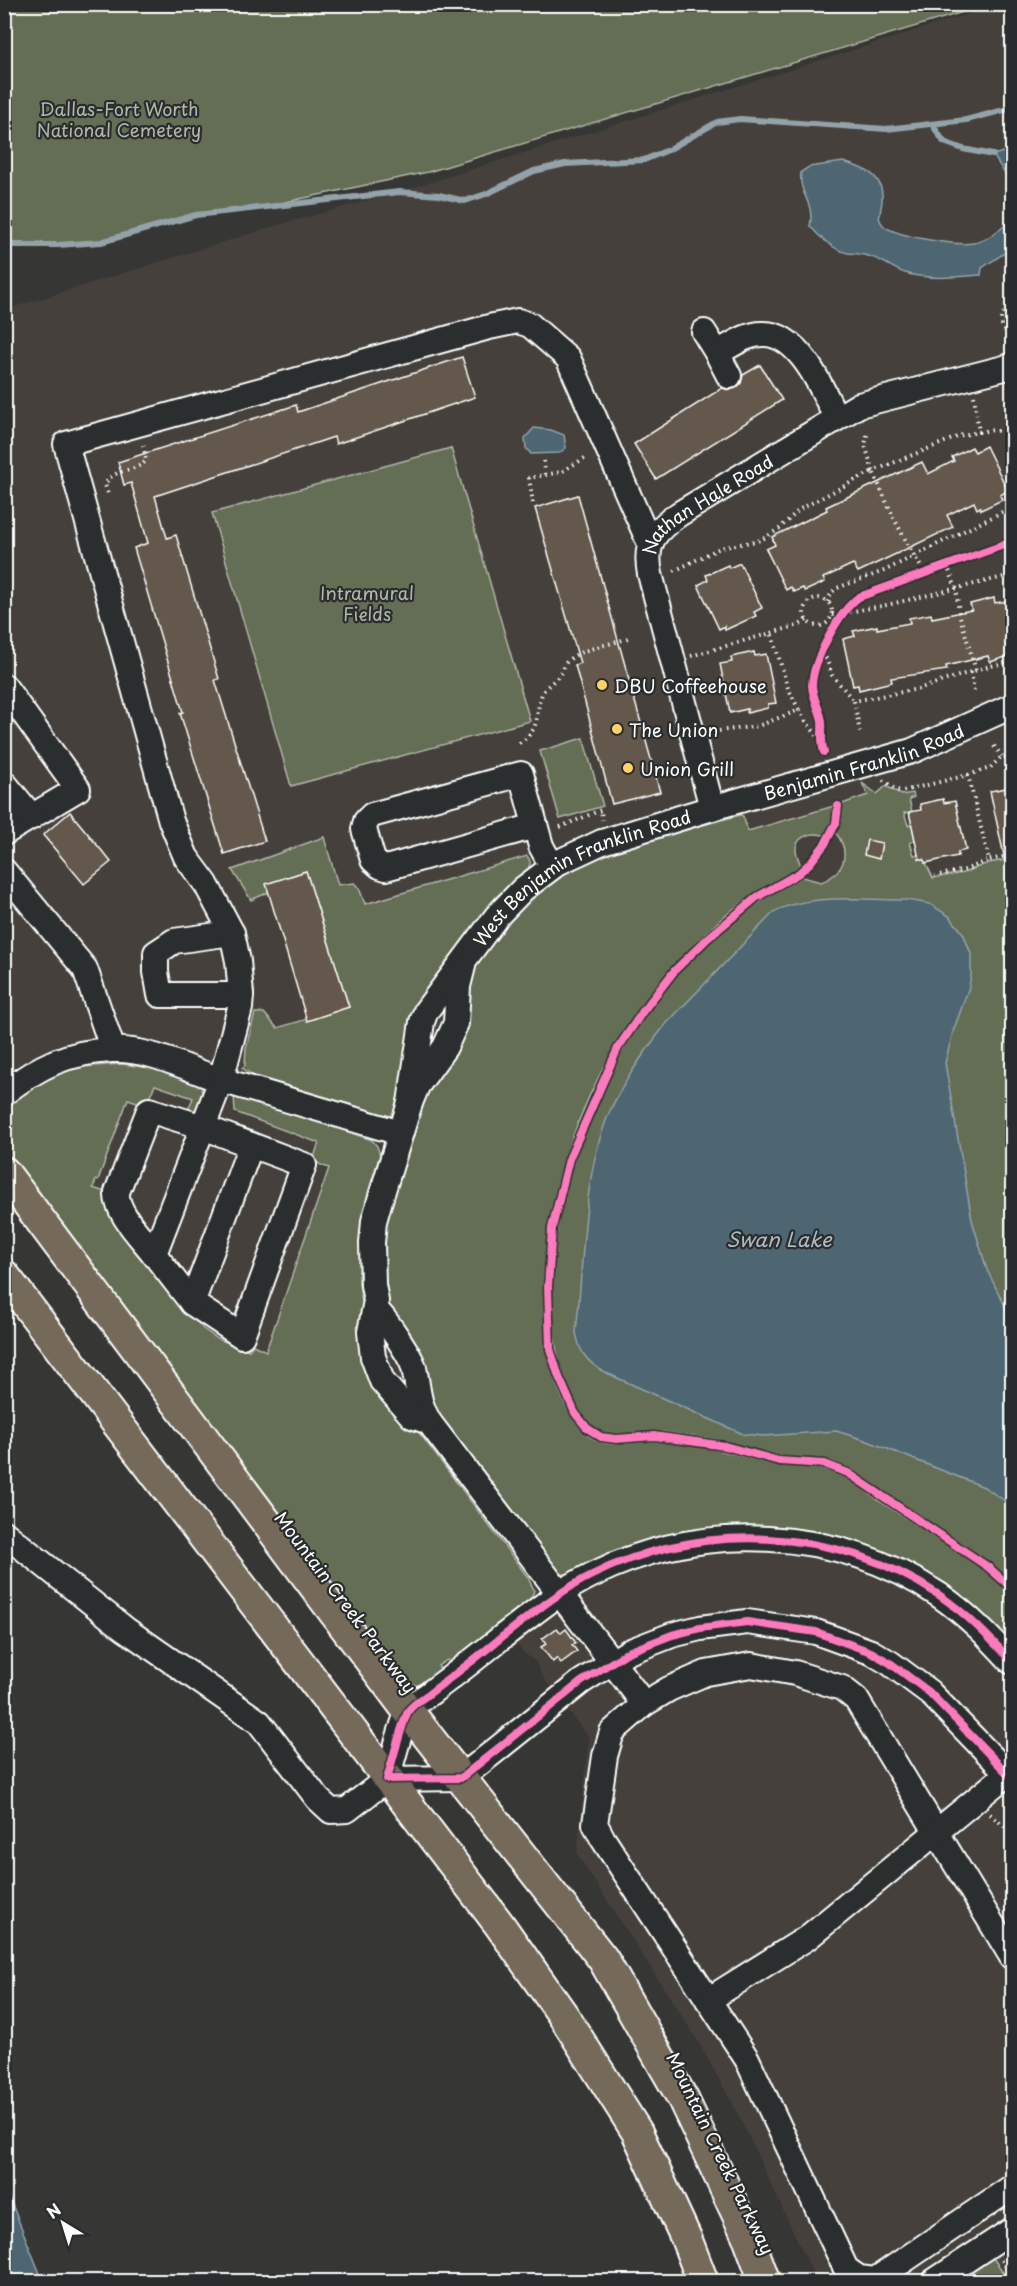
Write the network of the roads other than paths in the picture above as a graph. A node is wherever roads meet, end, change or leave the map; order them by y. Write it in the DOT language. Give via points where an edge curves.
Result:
graph roads {
  1 [pos="704,332"];
  2 [pos="717,353"];
  3 [pos="1012,366"];
  4 [pos="729,376"];
  5 [pos="836,418"];
  6 [pos="650,544"];
  7 [pos="4,686"];
  8 [pos="1012,706"];
  9 [pos="4,783"];
  10 [pos="712,808"];
  11 [pos="32,817"];
  12 [pos="535,826"];
  13 [pos="4,833"];
  14 [pos="552,866"];
  15 [pos="4,871"];
  16 [pos="232,933"];
  17 [pos="464,963"];
  18 [pos="241,995"];
  19 [pos="112,1050"];
  20 [pos="221,1080"];
  21 [pos="4,1093"];
  22 [pos="410,1103"];
  23 [pos="202,1127"];
  24 [pos="400,1133"];
  25 [pos="251,1145"];
  26 [pos="4,1172"];
  27 [pos="154,1254"];
  28 [pos="4,1275"];
  29 [pos="192,1303"];
  30 [pos="375,1309"];
  31 [pos="429,1422"];
  32 [pos="4,1533"];
  33 [pos="560,1594"];
  34 [pos="613,1661"];
  35 [pos="1012,1662"];
  36 [pos="644,1704"];
  37 [pos="408,1711"];
  38 [pos="1011,1774"];
  39 [pos="461,1778"];
  40 [pos="387,1779"];
  41 [pos="937,1833"];
  42 [pos="1012,1957"];
  43 [pos="708,2000"];
  44 [pos="1012,2187"];
  45 [pos="1012,2230"];
  46 [pos="704,2282"];
  47 [pos="765,2282"];
  48 [pos="933,2282"];
  1 -- 2 [label="street"];
  2 -- 4 [label="street"];
  2 -- 5 [label="street" via="763,333 785,340 812,371"];
  3 -- 5 [label="street, Nathan Hale Road" via="860,405"];
  5 -- 6 [label="street, Nathan Hale Road" via="670,520"];
  6 -- 10 [label="street, Nathan Hale Road" via="650,574"];
  6 -- 16 [label="street" via="568,358 530,325 518,321 66,444 171,821 186,857 206,884"];
  7 -- 11 [label="street" via="78,789"];
  8 -- 10 [label="street, Benjamin Franklin Road" via="912,751"];
  9 -- 11 [label="street"];
  10 -- 14 [label="street, West Benjamin Franklin Road" via="602,842"];
  11 -- 13 [label="street"];
  12 -- 12 [label="street" via="521,774 372,815 364,829 373,860 386,867"];
  12 -- 14 [label="street"];
  14 -- 17 [label="street, West Benjamin Franklin Road" via="509,902"];
  15 -- 19 [label="street" via="85,969"];
  16 -- 18 [label="street"];
  16 -- 18 [label="street" via="174,941 156,953 159,995"];
  17 -- 22 [label="street, West Benjamin Franklin Road" via="456,1023"];
  17 -- 22 [label="street, West Benjamin Franklin Road" via="426,1011"];
  18 -- 20 [label="street"];
  19 -- 20 [label="street" via="134,1050"];
  19 -- 21 [label="street" via="78,1054 48,1064"];
  20 -- 23 [label="street"];
  20 -- 24 [label="street"];
  22 -- 24 [label="street, West Benjamin Franklin Road"];
  23 -- 25 [label="street"];
  23 -- 27 [label="street"];
  23 -- 27 [label="street" via="149,1110 117,1192 121,1211"];
  24 -- 30 [label="street, West Benjamin Franklin Road" via="374,1221"];
  25 -- 29 [label="street"];
  25 -- 29 [label="street" via="304,1165 242,1336"];
  26 -- 37 [label="main road, Mountain Creek Parkway"];
  27 -- 29 [label="street"];
  28 -- 40 [label="main road"];
  30 -- 31 [label="street, West Benjamin Franklin Road" via="411,1360 417,1394"];
  30 -- 31 [label="street, West Benjamin Franklin Road" via="370,1332 373,1357 382,1381 412,1416"];
  31 -- 33 [label="street, West Benjamin Franklin Road"];
  32 -- 40 [label="street" via="125,1629 259,1722 331,1811 347,1810"];
  33 -- 34 [label="street, West Benjamin Franklin Road"];
  33 -- 35 [label="street" via="591,1575 670,1546 719,1539 779,1539 856,1556 917,1582 971,1620"];
  33 -- 37 [label="street"];
  34 -- 36 [label="street, West Benjamin Franklin Road"];
  34 -- 38 [label="street" via="672,1635 728,1623 771,1624 816,1632 871,1652 912,1678"];
  34 -- 39 [label="street"];
  36 -- 41 [label="street" via="706,1673 751,1665 795,1673 842,1688 856,1699"];
  36 -- 43 [label="street" via="612,1732 595,1824"];
  37 -- 39 [label="main road, Mountain Creek Parkway"];
  37 -- 40 [label="street"];
  38 -- 41 [label="street"];
  39 -- 40 [label="street"];
  39 -- 47 [label="main road, Mountain Creek Parkway" via="603,1959 683,2099"];
  40 -- 46 [label="main road" via="506,1934 637,2132"];
  41 -- 42 [label="street"];
  41 -- 43 [label="street" via="807,1938"];
  43 -- 44 [label="street" via="747,2059 846,2269 859,2278 875,2280"];
  45 -- 48 [label="street"];
}
